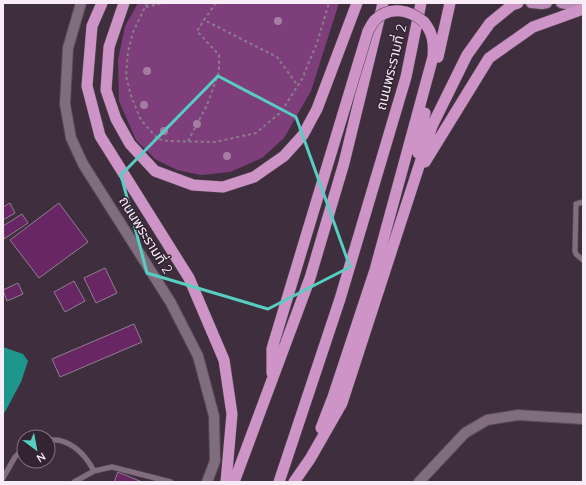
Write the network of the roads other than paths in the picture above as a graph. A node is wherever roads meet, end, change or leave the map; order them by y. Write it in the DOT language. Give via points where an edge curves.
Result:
graph roads {
  1 [pos="81,3"];
  2 [pos="102,3"];
  3 [pos="124,3"];
  4 [pos="358,3"];
  5 [pos="384,3"];
  6 [pos="421,3"];
  7 [pos="450,3"];
  8 [pos="518,3"];
  9 [pos="531,3"];
  10 [pos="547,3"];
  11 [pos="561,3"];
  12 [pos="583,8"];
  13 [pos="414,179"];
  14 [pos="583,202"];
  15 [pos="583,260"];
  16 [pos="272,382"];
  17 [pos="583,419"];
  18 [pos="56,440"];
  19 [pos="16,458"];
  20 [pos="310,459"];
  21 [pos="94,470"];
  22 [pos="3,478"];
  23 [pos="74,482"];
  24 [pos="171,482"];
  25 [pos="207,482"];
  26 [pos="226,482"];
  27 [pos="234,482"];
  28 [pos="279,482"];
  29 [pos="294,482"];
  30 [pos="419,482"];
  1 -- 25 [label="main road, ถนนพระรามที่ 2" via="68,48 65,104 71,138 83,164 171,303 198,356 214,416 215,461"];
  2 -- 26 [label="highway" via="92,26 87,86 100,136 189,278 224,360 232,414"];
  3 -- 4 [label="highway" via="109,47 106,90 116,120 130,144 155,171 193,184 223,187 254,177 284,156 303,135 317,110"];
  5 -- 16 [label="highway, ถนนพระรามที่ 2" via="344,163 313,270"];
  6 -- 28 [label="highway, ถนนพระรามที่ 2" via="402,92 340,299"];
  7 -- 13 [label="highway" via="420,134"];
  8 -- 13 [label="highway" via="490,23 467,55 432,126"];
  9 -- 10 [label="main road"];
  11 -- 12 [label="main road"];
  12 -- 13 [label="highway" via="533,27 489,58"];
  13 -- 20 [label="highway" via="342,403"];
  14 -- 15 [label="lane" via="576,204 575,251"];
  16 -- 20 [label="highway, bridge" via="272,349 368,31 375,20 390,11 399,10 416,15 430,32 434,43 433,57 375,270"];
  16 -- 27 [label="highway, ถนนพระรามที่ 2"];
  17 -- 30 [label="main road" via="518,415 487,420 465,433"];
  18 -- 21 [label="lane" via="74,446"];
  19 -- 22 [label="lane"];
  20 -- 29 [label="highway"];
  21 -- 23 [label="lane"];
  21 -- 24 [label="lane" via="112,467"];
}
